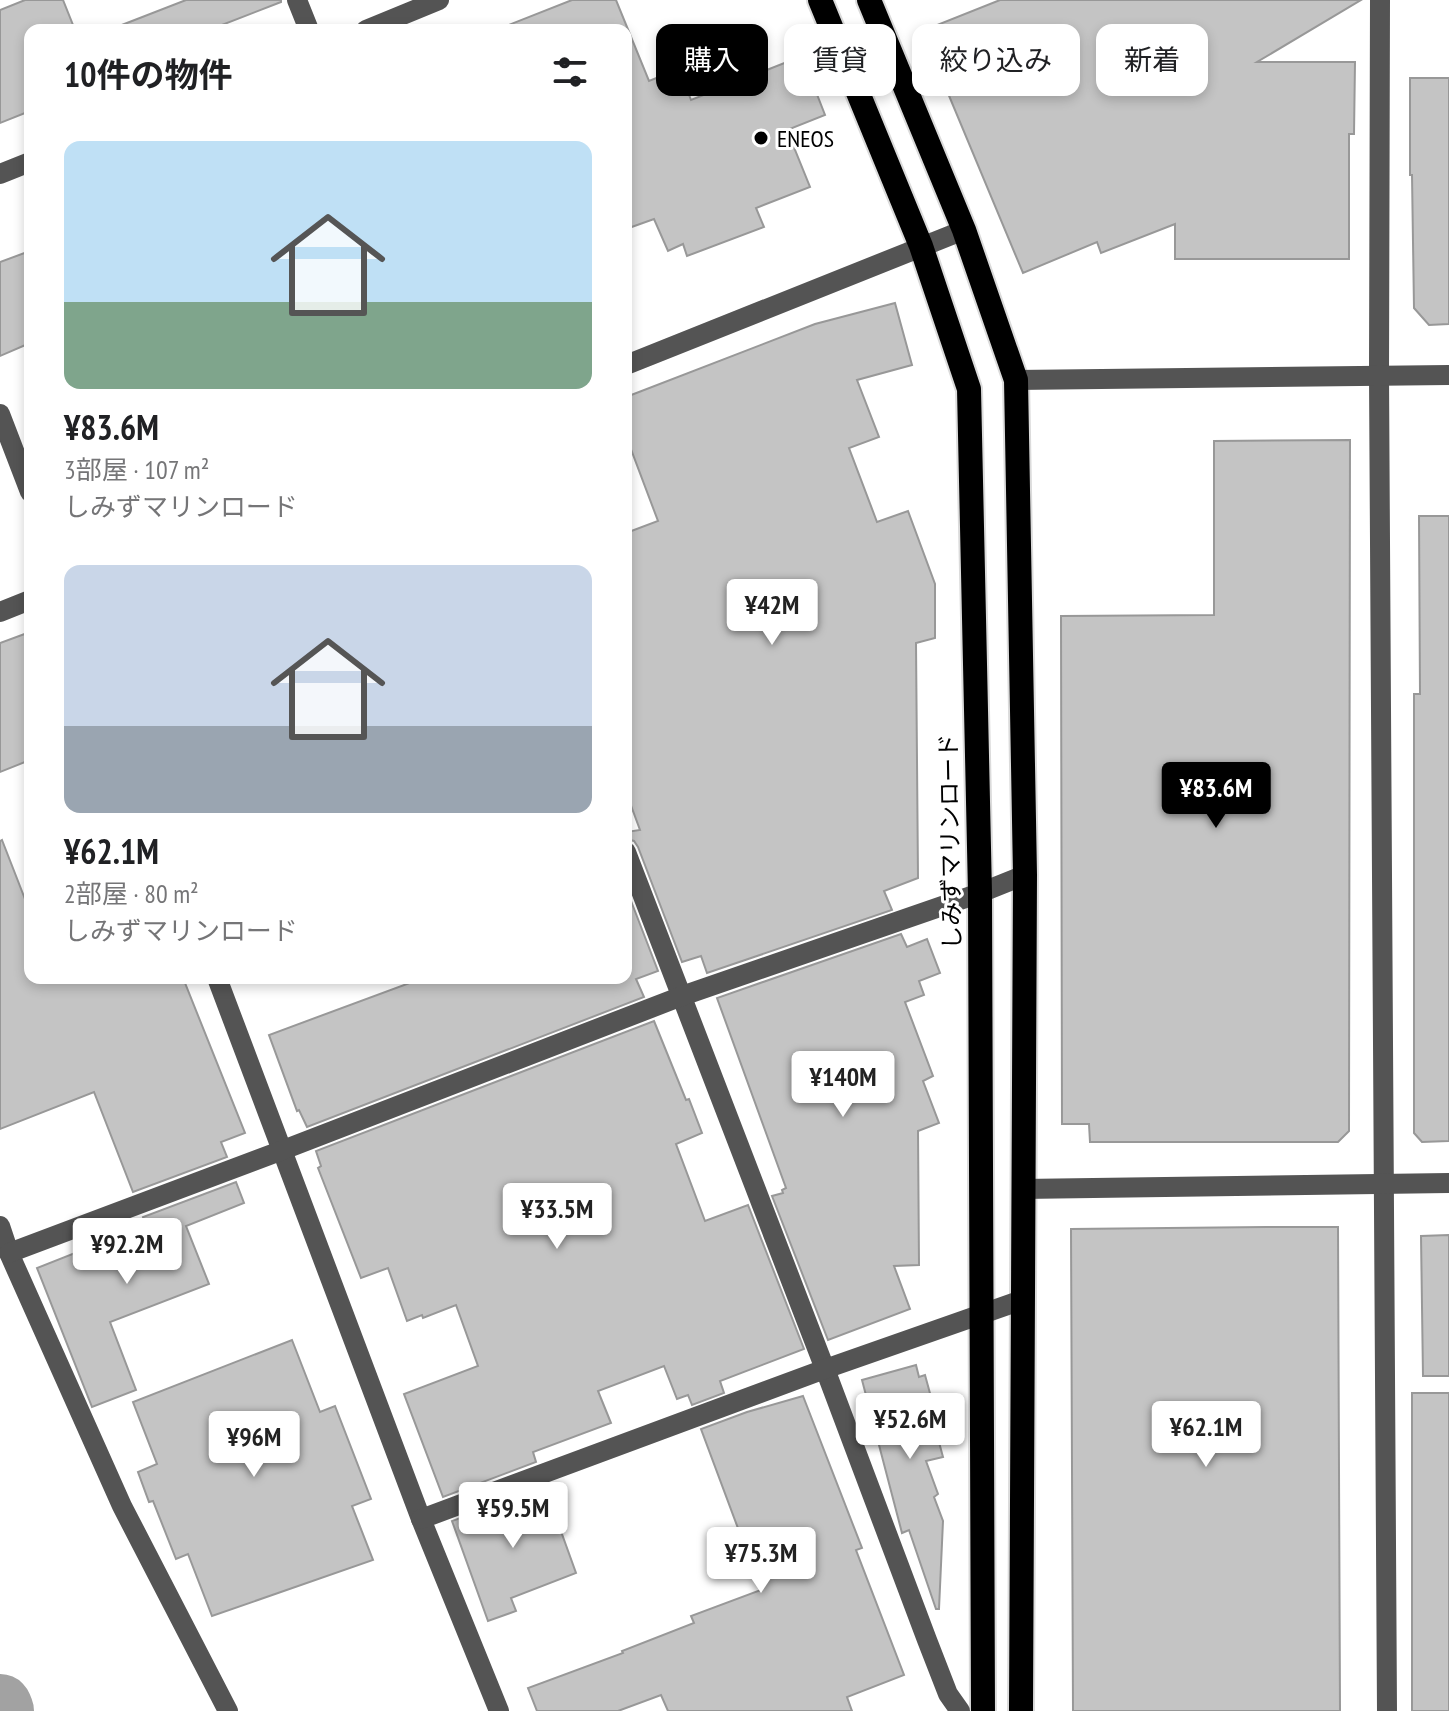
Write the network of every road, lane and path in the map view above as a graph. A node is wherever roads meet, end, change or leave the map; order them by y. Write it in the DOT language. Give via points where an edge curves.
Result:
graph roads {
  1 [pos="297,0"];
  2 [pos="439,0"];
  3 [pos="820,0"];
  4 [pos="869,0"];
  5 [pos="1380,0"];
  6 [pos="307,24"];
  7 [pos="381,24"];
  8 [pos="24,164"];
  9 [pos="0,174"];
  10 [pos="964,230"];
  11 [pos="921,246"];
  12 [pos="632,363"];
  13 [pos="1379,375"];
  14 [pos="1449,375"];
  15 [pos="1016,380"];
  16 [pos="0,414"];
  17 [pos="24,476"];
  18 [pos="24,602"];
  19 [pos="0,612"];
  20 [pos="632,867"];
  21 [pos="1025,875"];
  22 [pos="980,893"];
  23 [pos="219,984"];
  24 [pos="682,996"];
  25 [pos="283,1150"];
  26 [pos="1385,1183"];
  27 [pos="1449,1183"];
  28 [pos="1022,1189"];
  29 [pos="0,1226"];
  30 [pos="9,1253"];
  31 [pos="1022,1300"];
  32 [pos="981,1315"];
  33 [pos="825,1369"];
  34 [pos="421,1519"];
  35 [pos="228,1711"];
  36 [pos="499,1711"];
  37 [pos="960,1711"];
  38 [pos="983,1711"];
  39 [pos="1021,1711"];
  40 [pos="1387,1711"];
  1 -- 6 [label="street"];
  2 -- 7 [label="street"];
  3 -- 11 [label="highway, しみずマリンロード"];
  4 -- 10 [label="highway"];
  5 -- 13 [label="street"];
  8 -- 9 [label="street"];
  10 -- 11 [label="street"];
  10 -- 15 [label="highway"];
  11 -- 12 [label="street"];
  11 -- 22 [label="highway, しみずマリンロード" via="969,389"];
  13 -- 14 [label="street"];
  13 -- 15 [label="street"];
  13 -- 26 [label="street"];
  15 -- 21 [label="highway"];
  16 -- 17 [label="street"];
  18 -- 19 [label="street"];
  20 -- 24 [label="street"];
  21 -- 22 [label="street"];
  21 -- 28 [label="highway"];
  22 -- 24 [label="street"];
  22 -- 32 [label="highway, しみずマリンロード"];
  23 -- 25 [label="street"];
  24 -- 25 [label="street"];
  24 -- 33 [label="street"];
  25 -- 30 [label="street"];
  25 -- 34 [label="street"];
  26 -- 27 [label="street"];
  26 -- 28 [label="street"];
  26 -- 40 [label="street"];
  28 -- 31 [label="highway"];
  29 -- 30 [label="street"];
  30 -- 35 [label="street" via="122,1506"];
  31 -- 32 [label="street"];
  31 -- 39 [label="highway"];
  32 -- 33 [label="street"];
  32 -- 38 [label="highway, しみずマリンロード"];
  33 -- 34 [label="street"];
  33 -- 37 [label="street" via="948,1694"];
  34 -- 36 [label="street"];
}
